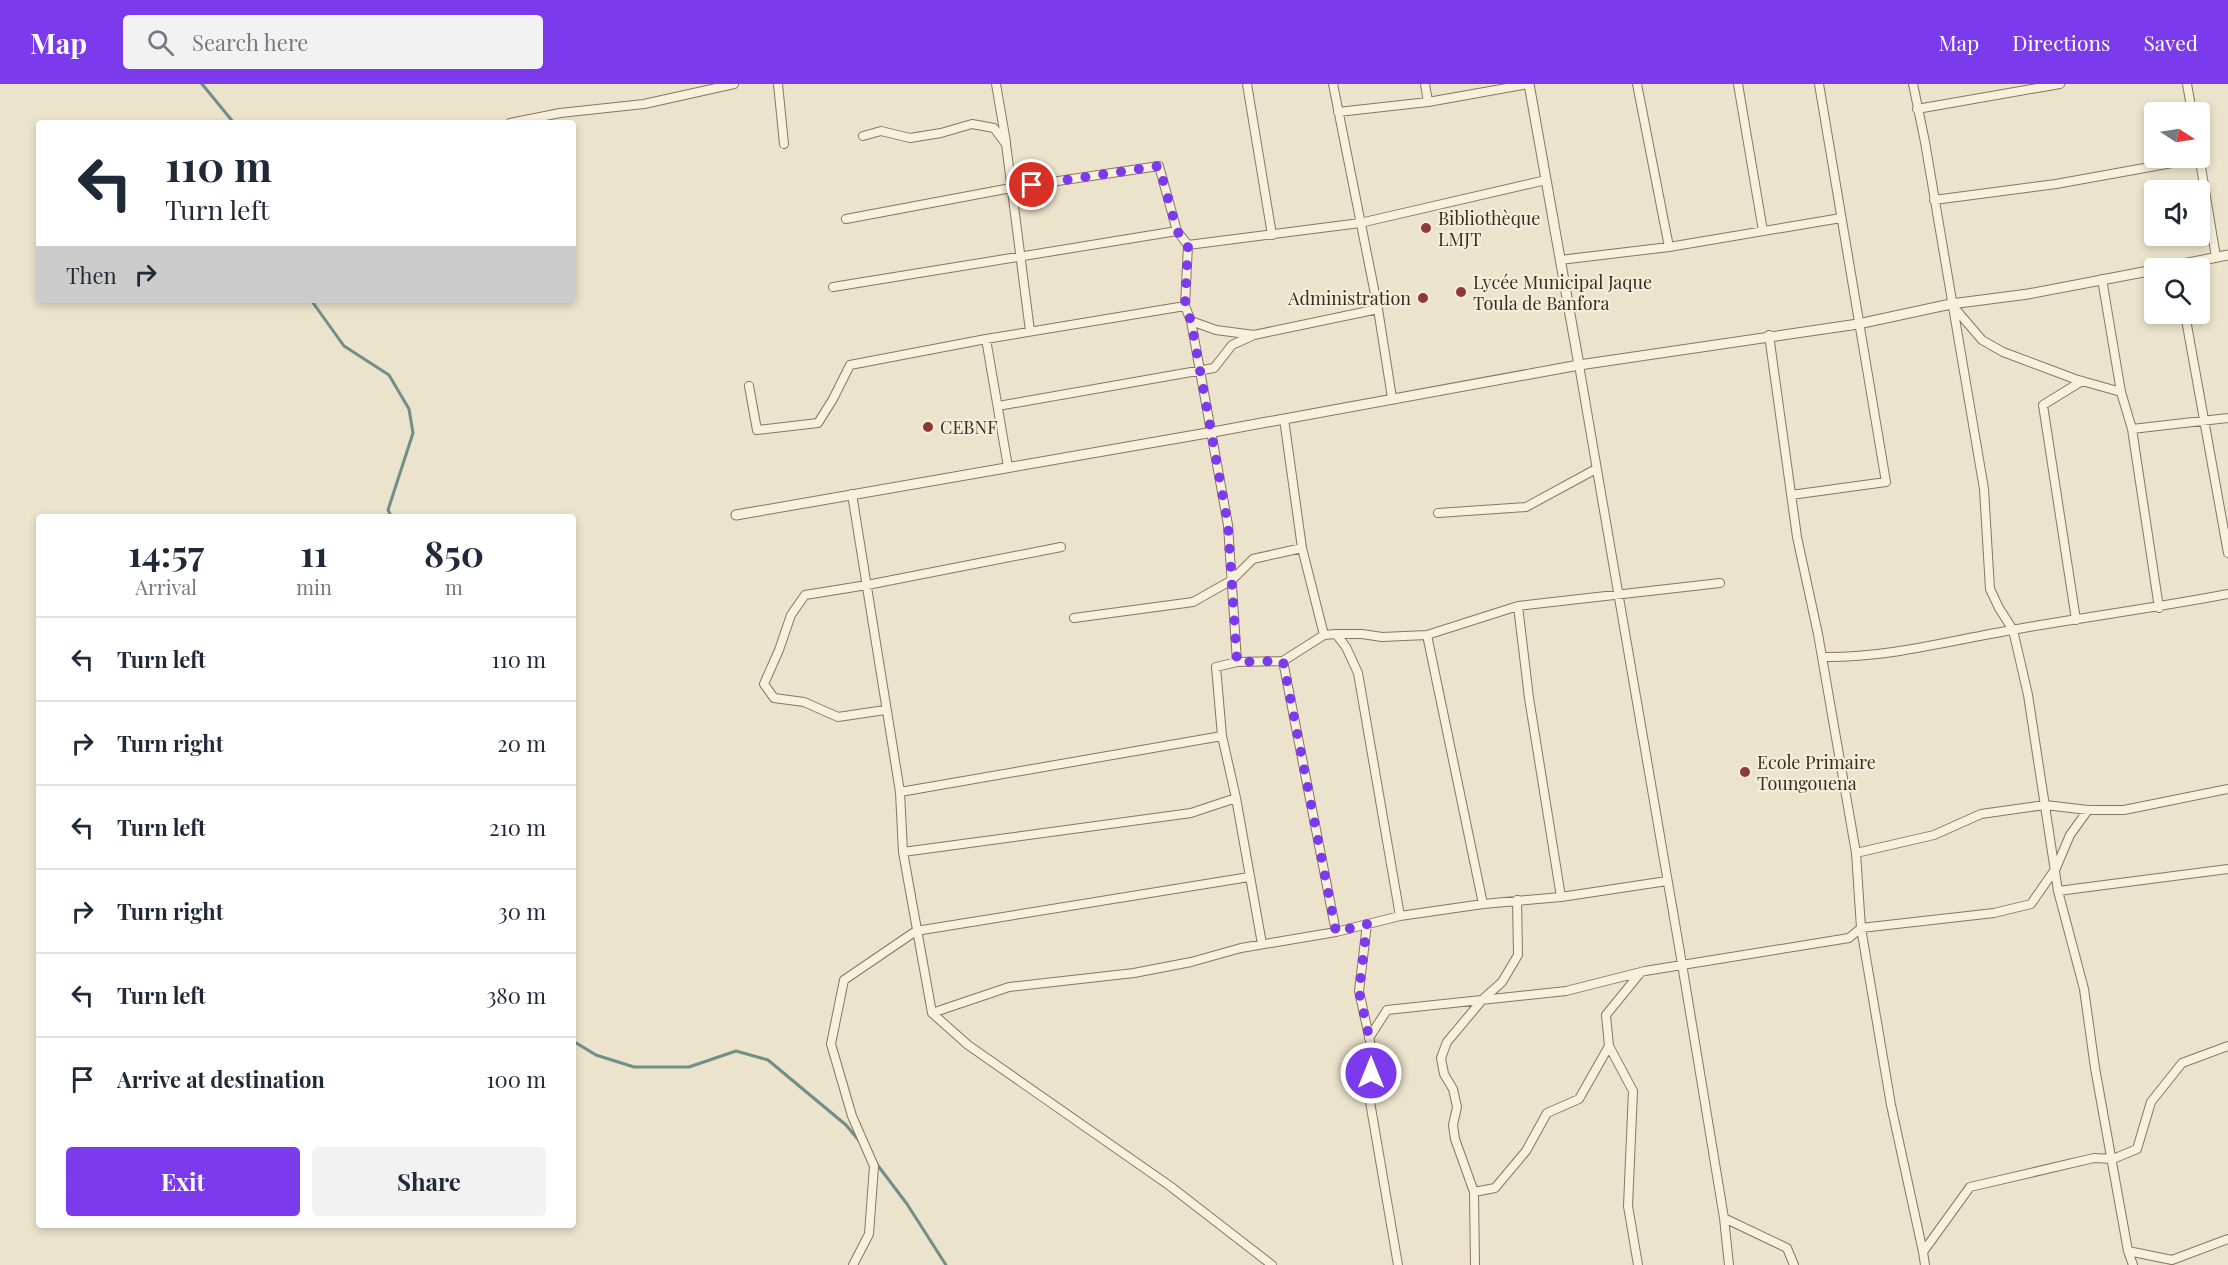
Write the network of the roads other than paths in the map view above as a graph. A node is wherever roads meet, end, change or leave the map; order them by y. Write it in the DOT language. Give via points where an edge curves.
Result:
graph roads {
  1 [pos="734,84"];
  2 [pos="778,84"];
  3 [pos="996,84"];
  4 [pos="1247,84"];
  5 [pos="1333,84"];
  6 [pos="1425,84"];
  7 [pos="1529,84"];
  8 [pos="1637,84"];
  9 [pos="1738,84"];
  10 [pos="1819,84"];
  11 [pos="1913,84"];
  12 [pos="2060,84"];
  13 [pos="2187,84"];
  14 [pos="2008,88"];
  15 [pos="1428,102"];
  16 [pos="2190,102"];
  17 [pos="1917,109"];
  18 [pos="1338,112"];
  19 [pos="525,120"];
  20 [pos="863,136"];
  21 [pos="784,144"];
  22 [pos="1006,144"];
  23 [pos="2144,167"];
  24 [pos="2201,168"];
  25 [pos="1546,180"];
  26 [pos="1011,188"];
  27 [pos="1934,200"];
  28 [pos="1841,218"];
  29 [pos="846,219"];
  30 [pos="1360,223"];
  31 [pos="1177,231"];
  32 [pos="1762,231"];
  33 [pos="1272,235"];
  34 [pos="1188,245"];
  35 [pos="1669,247"];
  36 [pos="2228,255"];
  37 [pos="1020,257"];
  38 [pos="2216,257"];
  39 [pos="2210,259"];
  40 [pos="1560,260"];
  41 [pos="2144,272"];
  42 [pos="2102,279"];
  43 [pos="833,287"];
  44 [pos="1951,304"];
  45 [pos="1185,306"];
  46 [pos="1378,309"];
  47 [pos="1191,321"];
  48 [pos="1858,324"];
  49 [pos="2187,324"];
  50 [pos="1030,331"];
  51 [pos="1254,335"];
  52 [pos="1769,336"];
  53 [pos="986,339"];
  54 [pos="1578,365"];
  55 [pos="1200,371"];
  56 [pos="2082,381"];
  57 [pos="749,386"];
  58 [pos="2121,392"];
  59 [pos="1392,398"];
  60 [pos="998,406"];
  61 [pos="2228,418"];
  62 [pos="1284,419"];
  63 [pos="2203,421"];
  64 [pos="2132,429"];
  65 [pos="1213,432"];
  66 [pos="1008,467"];
  67 [pos="1596,469"];
  68 [pos="852,494"];
  69 [pos="1791,495"];
  70 [pos="1438,513"];
  71 [pos="736,514"];
  72 [pos="1061,547"];
  73 [pos="1302,548"];
  74 [pos="2228,554"];
  75 [pos="1232,580"];
  76 [pos="1720,583"];
  77 [pos="867,585"];
  78 [pos="1618,594"];
  79 [pos="2228,594"];
  80 [pos="1518,606"];
  81 [pos="2159,608"];
  82 [pos="1074,618"];
  83 [pos="2076,620"];
  84 [pos="2013,630"];
  85 [pos="1336,634"];
  86 [pos="1323,635"];
  87 [pos="1426,635"];
  88 [pos="1822,657"];
  89 [pos="1283,661"];
  90 [pos="1237,662"];
  91 [pos="885,710"];
  92 [pos="1222,736"];
  93 [pos="2228,789"];
  94 [pos="900,792"];
  95 [pos="1236,798"];
  96 [pos="2045,805"];
  97 [pos="2088,810"];
  98 [pos="903,852"];
  99 [pos="1856,853"];
  100 [pos="2056,868"];
  101 [pos="2228,869"];
  102 [pos="1249,877"];
  103 [pos="1667,881"];
  104 [pos="2058,891"];
  105 [pos="1561,897"];
  106 [pos="1517,900"];
  107 [pos="1483,904"];
  108 [pos="1400,916"];
  109 [pos="1367,924"];
  110 [pos="1861,928"];
  111 [pos="916,931"];
  112 [pos="1336,932"];
  113 [pos="1262,944"];
  114 [pos="1682,964"];
  115 [pos="1641,972"];
  116 [pos="1483,999"];
  117 [pos="932,1013"];
  118 [pos="1369,1038"];
  119 [pos="1610,1046"];
  120 [pos="2228,1046"];
  121 [pos="2113,1159"];
  122 [pos="1474,1192"];
  123 [pos="1724,1218"];
  124 [pos="2228,1239"];
  125 [pos="2128,1251"];
  126 [pos="1923,1252"];
  127 [pos="853,1265"];
  128 [pos="1272,1265"];
  129 [pos="1398,1265"];
  130 [pos="1475,1265"];
  131 [pos="1638,1265"];
  132 [pos="1729,1265"];
  133 [pos="1794,1265"];
  134 [pos="1925,1265"];
  135 [pos="2133,1265"];
  1 -- 19 [label="street" via="644,104"];
  2 -- 21 [label="street"];
  3 -- 22 [label="street"];
  4 -- 33 [label="street"];
  5 -- 18 [label="street"];
  6 -- 15 [label="street"];
  7 -- 15 [label="street"];
  7 -- 25 [label="street"];
  8 -- 35 [label="street"];
  9 -- 32 [label="street"];
  10 -- 28 [label="street"];
  11 -- 17 [label="street"];
  12 -- 14 [label="street"];
  13 -- 16 [label="street"];
  14 -- 17 [label="street"];
  15 -- 18 [label="street"];
  17 -- 27 [label="street"];
  18 -- 30 [label="street"];
  20 -- 22 [label="street" via="881,131 910,138 972,124 994,128"];
  22 -- 26 [label="street"];
  23 -- 27 [label="street" via="2056,184"];
  24 -- 38 [label="street"];
  25 -- 30 [label="street"];
  25 -- 40 [label="street"];
  26 -- 29 [label="street"];
  26 -- 31 [label="street" via="1159,166"];
  26 -- 37 [label="street"];
  27 -- 44 [label="street"];
  28 -- 32 [label="street"];
  28 -- 48 [label="street"];
  30 -- 33 [label="street"];
  30 -- 46 [label="street"];
  31 -- 34 [label="street"];
  31 -- 37 [label="street"];
  32 -- 35 [label="street"];
  33 -- 34 [label="street"];
  34 -- 45 [label="street"];
  35 -- 40 [label="street"];
  36 -- 38 [label="street"];
  37 -- 43 [label="street"];
  37 -- 50 [label="street"];
  38 -- 39 [label="street"];
  40 -- 54 [label="street"];
  41 -- 42 [label="street"];
  42 -- 44 [label="street"];
  42 -- 58 [label="street"];
  44 -- 48 [label="street"];
  44 -- 56 [label="street" via="1982,340 2003,352"];
  44 -- 84 [label="street" via="1984,489 1990,589"];
  45 -- 47 [label="street"];
  45 -- 50 [label="street"];
  46 -- 51 [label="street"];
  46 -- 59 [label="street"];
  47 -- 51 [label="street" via="1216,330"];
  47 -- 55 [label="street"];
  48 -- 52 [label="street"];
  48 -- 69 [label="street" via="1886,482"];
  49 -- 63 [label="street"];
  50 -- 53 [label="street"];
  51 -- 55 [label="street" via="1232,345 1214,368"];
  52 -- 54 [label="street"];
  52 -- 69 [label="street"];
  53 -- 57 [label="street" via="850,365 818,423 757,430"];
  53 -- 60 [label="street"];
  54 -- 59 [label="street"];
  54 -- 67 [label="street"];
  55 -- 60 [label="street"];
  55 -- 65 [label="street"];
  56 -- 58 [label="street"];
  56 -- 83 [label="street" via="2043,405"];
  58 -- 64 [label="street"];
  59 -- 62 [label="street"];
  60 -- 66 [label="street"];
  61 -- 63 [label="street"];
  62 -- 65 [label="street"];
  62 -- 73 [label="street"];
  63 -- 64 [label="street"];
  63 -- 74 [label="street"];
  64 -- 81 [label="street"];
  65 -- 66 [label="street"];
  65 -- 75 [label="street" via="1228,525"];
  66 -- 68 [label="street"];
  67 -- 70 [label="street" via="1526,507"];
  67 -- 78 [label="street"];
  68 -- 71 [label="street"];
  68 -- 77 [label="street"];
  69 -- 88 [label="street"];
  72 -- 77 [label="street"];
  73 -- 75 [label="street" via="1253,560"];
  73 -- 86 [label="street"];
  75 -- 82 [label="street" via="1193,602"];
  75 -- 90 [label="street"];
  76 -- 78 [label="street"];
  77 -- 91 [label="street"];
  77 -- 91 [label="street" via="805,595 791,615 764,684 774,698 804,702 838,717"];
  78 -- 80 [label="street"];
  78 -- 103 [label="street"];
  79 -- 81 [label="street"];
  80 -- 87 [label="street"];
  80 -- 105 [label="street"];
  81 -- 83 [label="street"];
  83 -- 84 [label="street"];
  84 -- 88 [label="street" via="1875,656"];
  84 -- 96 [label="street" via="2028,695"];
  85 -- 86 [label="street"];
  85 -- 87 [label="street"];
  85 -- 108 [label="street" via="1358,673"];
  86 -- 89 [label="street"];
  87 -- 107 [label="street"];
  88 -- 99 [label="street"];
  89 -- 90 [label="street"];
  89 -- 112 [label="street"];
  90 -- 92 [label="street" via="1216,667"];
  91 -- 94 [label="street"];
  92 -- 94 [label="street"];
  92 -- 95 [label="street"];
  93 -- 97 [label="street" via="2124,810"];
  94 -- 98 [label="street"];
  95 -- 98 [label="street" via="1191,813"];
  95 -- 102 [label="street"];
  96 -- 97 [label="street"];
  96 -- 99 [label="street" via="1981,814 1934,835"];
  96 -- 100 [label="street"];
  97 -- 100 [label="street" via="2070,835"];
  98 -- 111 [label="street"];
  99 -- 110 [label="street"];
  100 -- 104 [label="street"];
  100 -- 110 [label="street" via="2031,904 1994,913"];
  101 -- 104 [label="street"];
  102 -- 111 [label="street"];
  102 -- 113 [label="street"];
  103 -- 105 [label="street"];
  103 -- 114 [label="street"];
  104 -- 121 [label="street" via="2084,989"];
  105 -- 106 [label="street"];
  106 -- 107 [label="street"];
  106 -- 116 [label="street" via="1518,955 1502,982"];
  107 -- 108 [label="street"];
  108 -- 109 [label="street"];
  109 -- 112 [label="street"];
  109 -- 118 [label="street" via="1359,992"];
  110 -- 114 [label="street" via="1849,938"];
  110 -- 126 [label="street" via="1891,1105"];
  111 -- 117 [label="street"];
  111 -- 127 [label="street" via="844,980 831,1044 852,1116 874,1166 869,1234"];
  112 -- 113 [label="street"];
  113 -- 117 [label="street" via="1134,973 1008,987"];
  114 -- 115 [label="street"];
  114 -- 123 [label="street"];
  115 -- 116 [label="street" via="1566,991"];
  115 -- 119 [label="street" via="1606,1015"];
  116 -- 118 [label="street" via="1387,1010"];
  116 -- 122 [label="street" via="1447,1042 1441,1058 1457,1107 1455,1140"];
  117 -- 128 [label="street" via="968,1045 1170,1186"];
  118 -- 129 [label="street" via="1369,1096"];
  119 -- 122 [label="street" via="1579,1099 1547,1113 1526,1151 1495,1188"];
  119 -- 131 [label="street" via="1633,1091 1628,1206"];
  120 -- 121 [label="street" via="2182,1063 2151,1102 2137,1149"];
  121 -- 125 [label="street"];
  121 -- 126 [label="street" via="2094,1158 1970,1187"];
  122 -- 130 [label="street"];
  123 -- 132 [label="street"];
  123 -- 133 [label="street" via="1787,1248"];
  124 -- 125 [label="street" via="2172,1260"];
  125 -- 135 [label="street"];
  126 -- 134 [label="street"];
}
